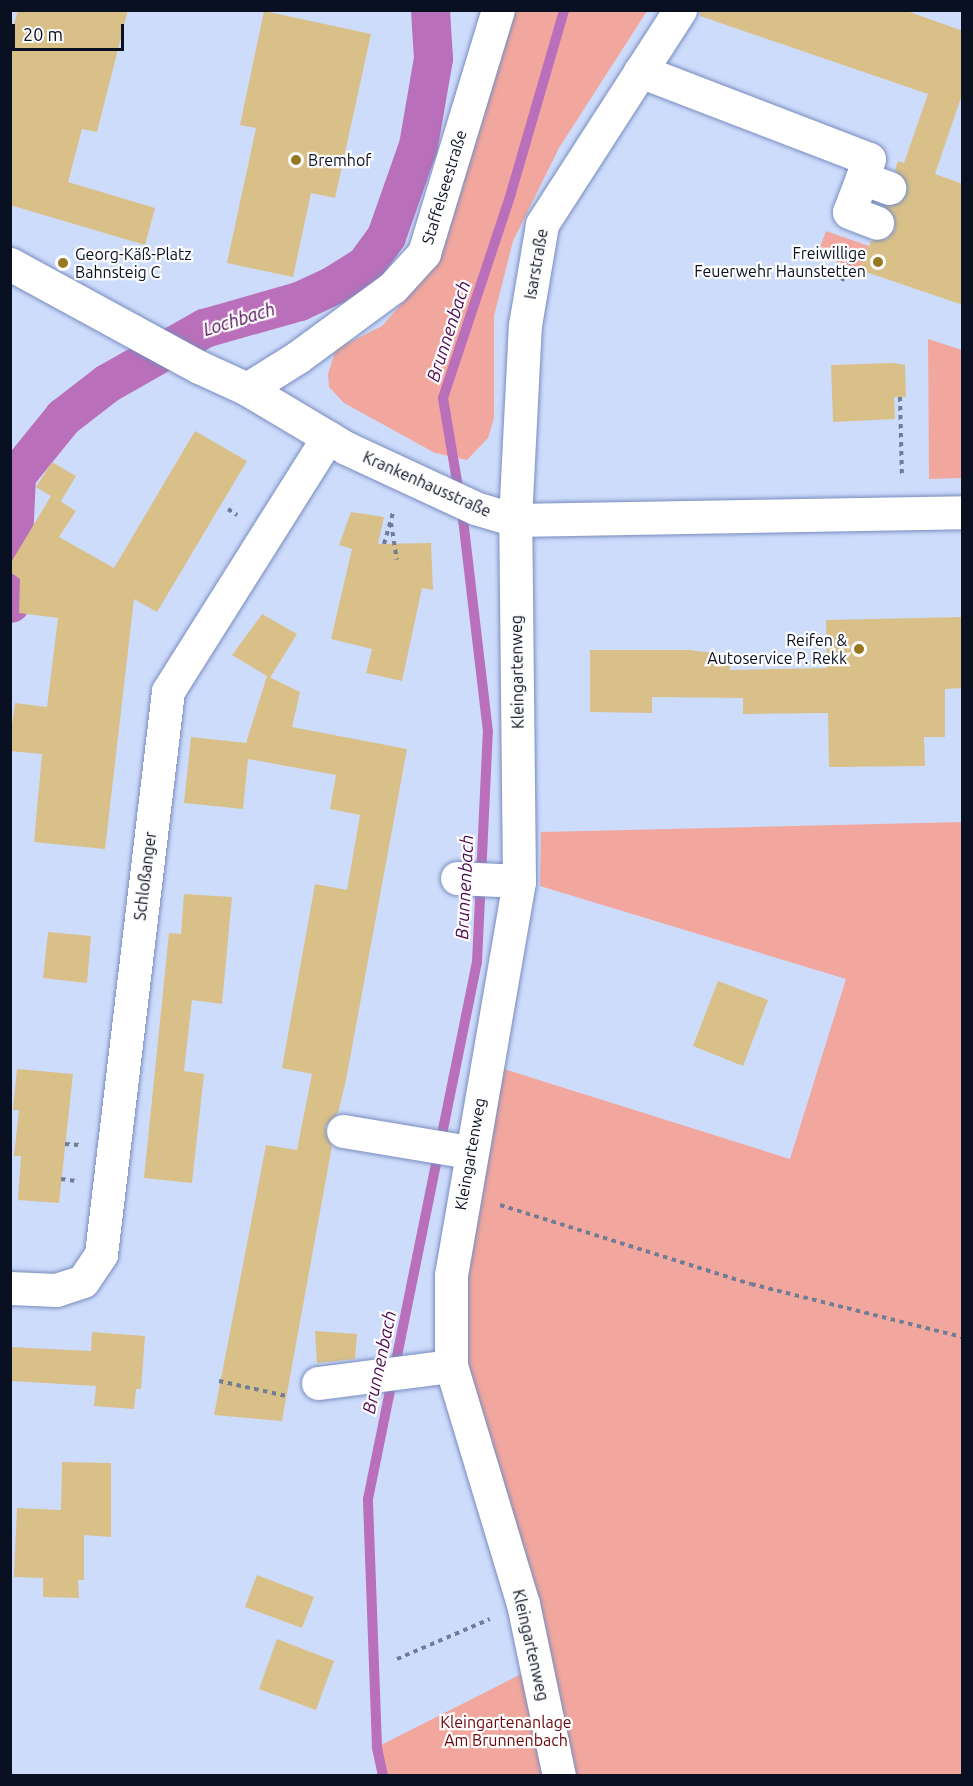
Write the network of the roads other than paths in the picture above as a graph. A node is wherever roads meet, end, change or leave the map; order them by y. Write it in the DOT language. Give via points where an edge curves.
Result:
graph roads {
  1 [pos="498,10"];
  2 [pos="680,10"];
  3 [pos="640,71"];
  4 [pos="877,223"];
  5 [pos="10,264"];
  6 [pos="247,389"];
  7 [pos="337,442"];
  8 [pos="963,512"];
  9 [pos="515,520"];
  10 [pos="457,878"];
  11 [pos="511,880"];
  12 [pos="343,1131"];
  13 [pos="464,1151"];
  14 [pos="11,1288"];
  15 [pos="451,1366"];
  16 [pos="306,1390"];
  17 [pos="559,1776"];
  1 -- 6 [label="street, Staffelseestraße" via="424,253 393,287"];
  2 -- 3 [label="street, Isarstraße"];
  3 -- 4 [label="street" via="869,159 876,183 849,212"];
  3 -- 9 [label="street, Isarstraße" via="542,224 525,325"];
  5 -- 6 [label="street, Krankenhausstraße"];
  6 -- 7 [label="street, Krankenhausstraße"];
  7 -- 9 [label="street, Krankenhausstraße" via="475,508"];
  7 -- 14 [label="street, Schloßanger" via="168,691 101,1254 83,1281 56,1290"];
  8 -- 9 [label="street, Krankenhausstraße"];
  9 -- 11 [label="street, Kleingartenweg"];
  10 -- 11 [label="street"];
  11 -- 13 [label="street, Kleingartenweg"];
  12 -- 13 [label="street"];
  13 -- 15 [label="street, Kleingartenweg" via="451,1275"];
  15 -- 16 [label="street" via="358,1378"];
  15 -- 17 [label="street, Kleingartenweg" via="523,1604"];
}
